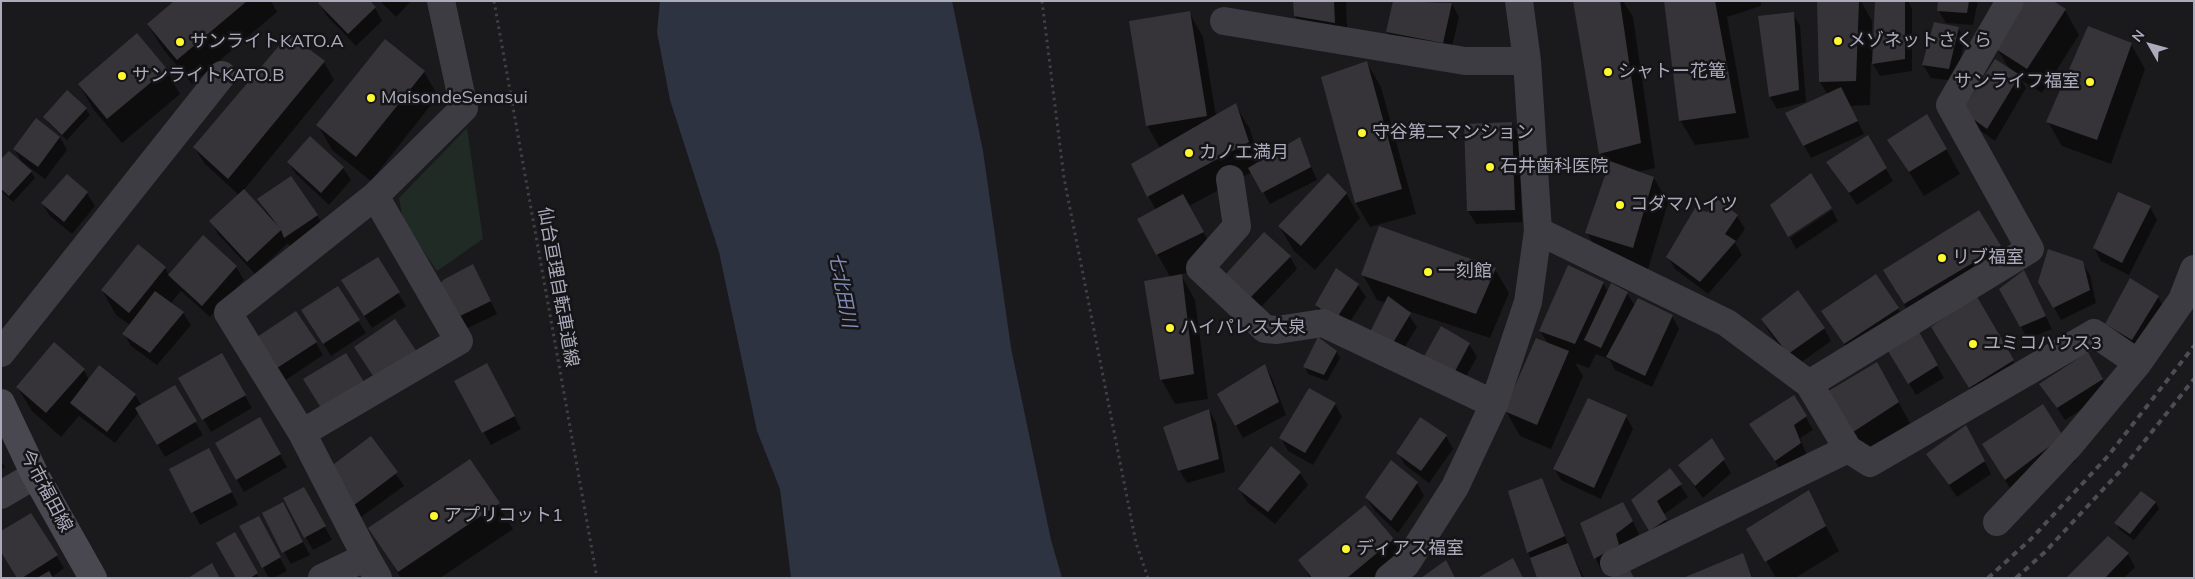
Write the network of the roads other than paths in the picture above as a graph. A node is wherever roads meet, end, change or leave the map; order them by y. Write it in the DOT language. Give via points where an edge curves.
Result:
graph roads {
  1 [pos="441,1"];
  2 [pos="1519,1"];
  3 [pos="2010,1"];
  4 [pos="1224,21"];
  5 [pos="1527,61"];
  6 [pos="222,76"];
  7 [pos="1230,179"];
  8 [pos="375,196"];
  9 [pos="1538,231"];
  10 [pos="2194,269"];
  11 [pos="1,353"];
  12 [pos="2138,363"];
  13 [pos="1809,384"];
  14 [pos="1,403"];
  15 [pos="1494,404"];
  16 [pos="302,434"];
  17 [pos="1848,449"];
  18 [pos="35,475"];
  19 [pos="1,495"];
  20 [pos="1997,522"];
  21 [pos="1614,562"];
  22 [pos="372,567"];
  23 [pos="93,578"];
  24 [pos="322,578"];
  25 [pos="1389,578"];
  1 -- 8 [label="street" via="464,108"];
  2 -- 5 [label="street"];
  3 -- 13 [label="street" via="1950,105 2030,249"];
  4 -- 5 [label="street" via="1465,61"];
  5 -- 9 [label="street"];
  6 -- 11 [label="street"];
  7 -- 15 [label="street" via="1237,226 1200,268 1265,329 1322,323"];
  8 -- 16 [label="street" via="228,314"];
  8 -- 16 [label="street" via="459,341"];
  9 -- 13 [label="street" via="1727,323"];
  9 -- 15 [label="street" via="1528,302"];
  10 -- 12 [label="street" via="2182,300"];
  12 -- 17 [label="street" via="2094,333 1870,463"];
  12 -- 20 [label="street" via="2068,447"];
  13 -- 17 [label="street"];
  14 -- 18 [label="main road, 今市福田線"];
  15 -- 25 [label="street" via="1455,488 1406,564"];
  16 -- 22 [label="street"];
  17 -- 21 [label="street"];
  18 -- 19 [label="street"];
  18 -- 23 [label="main road, 今市福田線"];
  22 -- 24 [label="street"];
}
